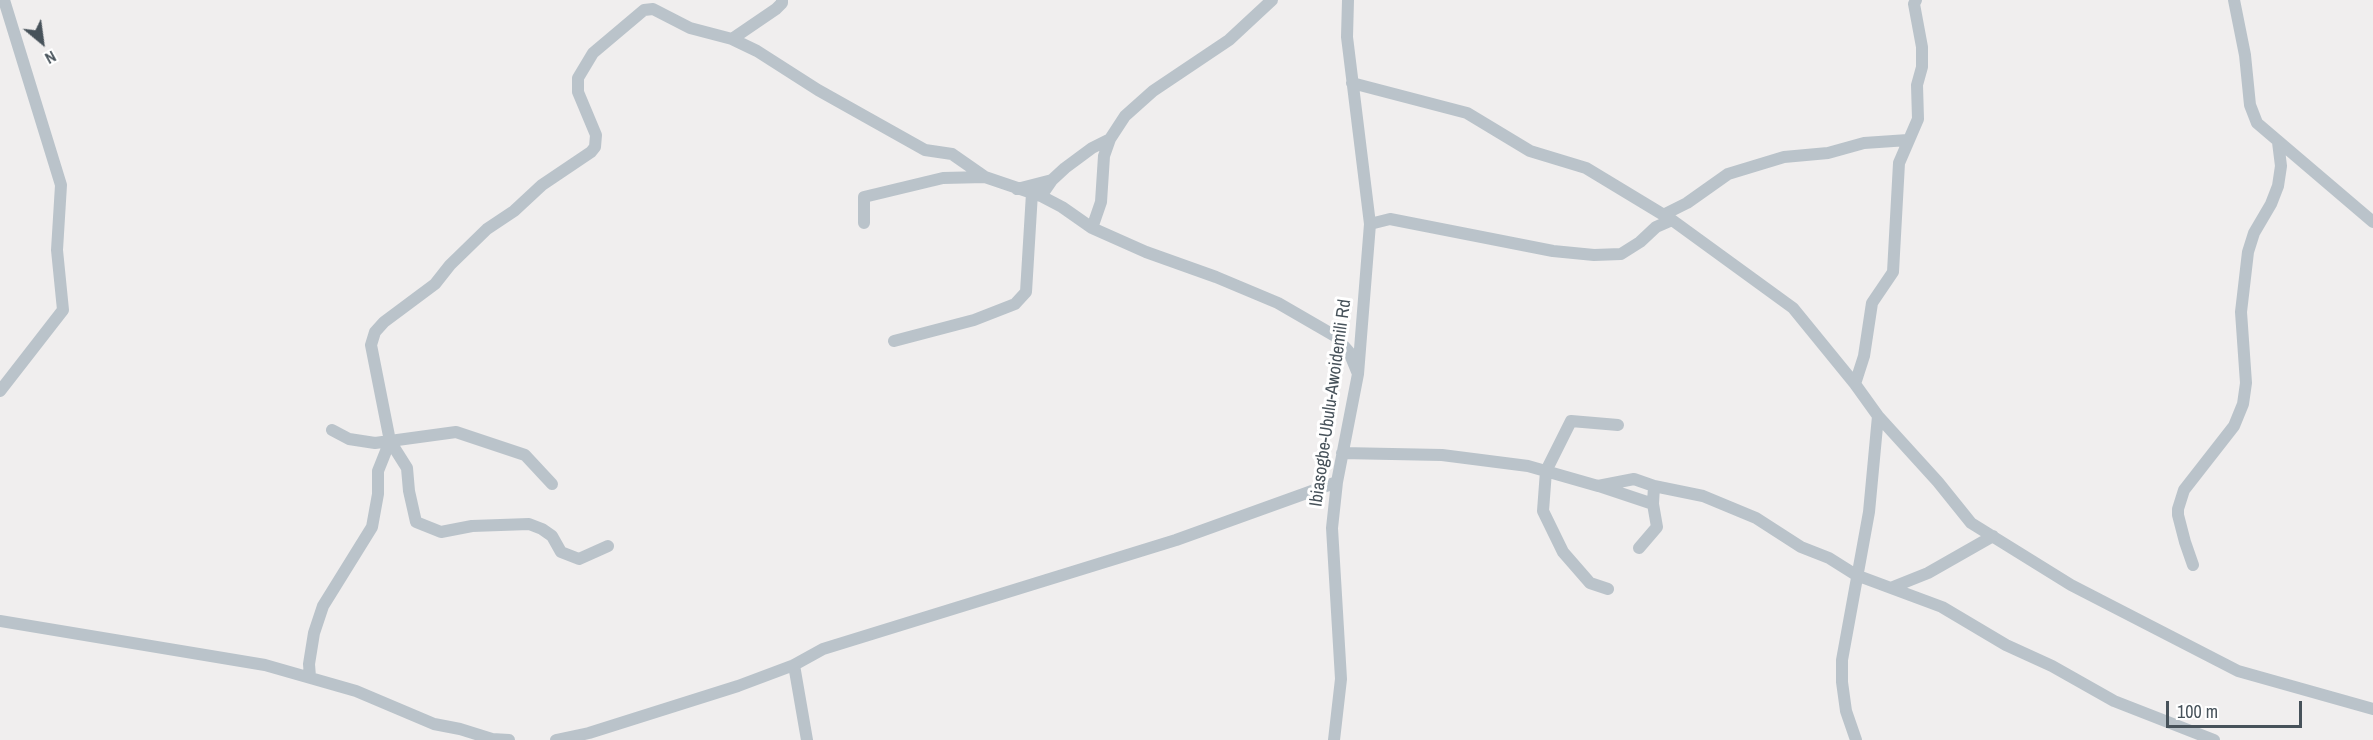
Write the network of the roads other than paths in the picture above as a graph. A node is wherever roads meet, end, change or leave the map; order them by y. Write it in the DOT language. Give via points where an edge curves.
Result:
graph roads {
  1 [pos="4,0"];
  2 [pos="782,0"];
  3 [pos="1272,0"];
  4 [pos="1348,0"];
  5 [pos="1916,0"];
  6 [pos="2234,0"];
  7 [pos="732,39"];
  8 [pos="1352,83"];
  9 [pos="1110,139"];
  10 [pos="1908,140"];
  11 [pos="2278,142"];
  12 [pos="985,177"];
  13 [pos="1052,180"];
  14 [pos="1017,189"];
  15 [pos="1036,195"];
  16 [pos="1668,217"];
  17 [pos="2373,222"];
  18 [pos="864,223"];
  19 [pos="1370,224"];
  20 [pos="1092,228"];
  21 [pos="1339,339"];
  22 [pos="1361,339"];
  23 [pos="894,341"];
  24 [pos="1358,374"];
  25 [pos="1855,384"];
  26 [pos="0,391"];
  27 [pos="1878,416"];
  28 [pos="1618,425"];
  29 [pos="332,430"];
  30 [pos="390,441"];
  31 [pos="1342,453"];
  32 [pos="1546,471"];
  33 [pos="1337,482"];
  34 [pos="552,484"];
  35 [pos="1598,486"];
  36 [pos="1654,486"];
  37 [pos="1653,504"];
  38 [pos="1993,536"];
  39 [pos="608,546"];
  40 [pos="1639,548"];
  41 [pos="2193,565"];
  42 [pos="1856,574"];
  43 [pos="1893,587"];
  44 [pos="1608,589"];
  45 [pos="0,621"];
  46 [pos="794,665"];
  47 [pos="310,677"];
  48 [pos="2373,709"];
  49 [pos="491,739"];
  50 [pos="509,740"];
  51 [pos="556,740"];
  52 [pos="807,740"];
  53 [pos="1334,740"];
  54 [pos="1856,740"];
  55 [pos="2214,740"];
  1 -- 26 [label="street" via="61,185 57,250 63,310"];
  2 -- 7 [label="street" via="776,9"];
  3 -- 9 [label="street" via="1229,40 1154,91 1125,116"];
  4 -- 8 [label="street, Ibiasogbe-Ubulu-Awoidemili Rd"];
  5 -- 10 [label="street" via="1922,67 1917,85 1918,119"];
  6 -- 11 [label="street" via="2250,105 2257,123"];
  7 -- 12 [label="street" via="924,150 952,154"];
  7 -- 30 [label="street" via="690,28 647,9 593,53 577,82 596,135 595,147 487,230 435,284 375,332 371,345"];
  8 -- 16 [label="street" via="1467,113 1530,151 1586,168"];
  8 -- 19 [label="street, Ibiasogbe-Ubulu-Awoidemili Rd"];
  9 -- 13 [label="street" via="1092,148"];
  9 -- 20 [label="street" via="1104,156 1101,202"];
  10 -- 16 [label="street" via="1864,143 1828,153 1784,157 1728,174"];
  10 -- 25 [label="street" via="1899,164 1893,272 1872,303 1864,356"];
  11 -- 17 [label="street"];
  11 -- 41 [label="street" via="2278,186 2248,252 2241,312 2246,383 2243,404 2234,426 2184,490 2178,509"];
  12 -- 14 [label="street"];
  12 -- 18 [label="street" via="943,178 864,197"];
  13 -- 14 [label="street"];
  13 -- 15 [label="street"];
  14 -- 15 [label="street"];
  15 -- 20 [label="street"];
  15 -- 23 [label="street" via="1026,292 1015,304 975,320"];
  16 -- 19 [label="street" via="1621,254 1594,255 1553,251 1390,219"];
  16 -- 25 [label="street" via="1793,308"];
  19 -- 22 [label="street, Ibiasogbe-Ubulu-Awoidemili Rd"];
  20 -- 21 [label="street" via="1269,299"];
  21 -- 22 [label="street"];
  21 -- 24 [label="street"];
  22 -- 24 [label="street, Ibiasogbe-Ubulu-Awoidemili Rd"];
  24 -- 31 [label="street, Ibiasogbe-Ubulu-Awoidemili Rd"];
  25 -- 27 [label="street"];
  27 -- 38 [label="street" via="1971,523"];
  27 -- 42 [label="street" via="1869,512"];
  28 -- 32 [label="street" via="1571,421"];
  29 -- 30 [label="street" via="349,439"];
  30 -- 34 [label="street" via="456,432 525,455"];
  30 -- 39 [label="street" via="407,468 416,522 441,532 472,526 529,525 552,536 561,552 579,559"];
  30 -- 47 [label="street" via="378,471 372,527 323,606 314,633"];
  31 -- 32 [label="street" via="1442,455"];
  31 -- 33 [label="street, Ibiasogbe-Ubulu-Awoidemili Rd"];
  32 -- 35 [label="street"];
  32 -- 44 [label="street" via="1543,511 1563,552 1590,583"];
  33 -- 46 [label="street" via="1176,540 823,649"];
  33 -- 53 [label="street, Ibiasogbe-Ubulu-Awoidemili Rd" via="1332,528 1341,679"];
  35 -- 36 [label="street" via="1634,479"];
  35 -- 37 [label="street"];
  36 -- 37 [label="street"];
  36 -- 42 [label="street" via="1703,496 1756,518 1801,547"];
  37 -- 40 [label="street" via="1657,527"];
  38 -- 43 [label="street" via="1928,573"];
  38 -- 48 [label="street" via="2070,585 2238,671"];
  42 -- 43 [label="street"];
  42 -- 54 [label="street" via="1842,660 1846,711"];
  43 -- 55 [label="street" via="1942,606 2006,645 2114,700"];
  45 -- 47 [label="street" via="265,665"];
  46 -- 51 [label="street" via="629,721"];
  46 -- 52 [label="street"];
  47 -- 49 [label="street" via="356,691 434,724"];
  49 -- 50 [label="street"];
}
